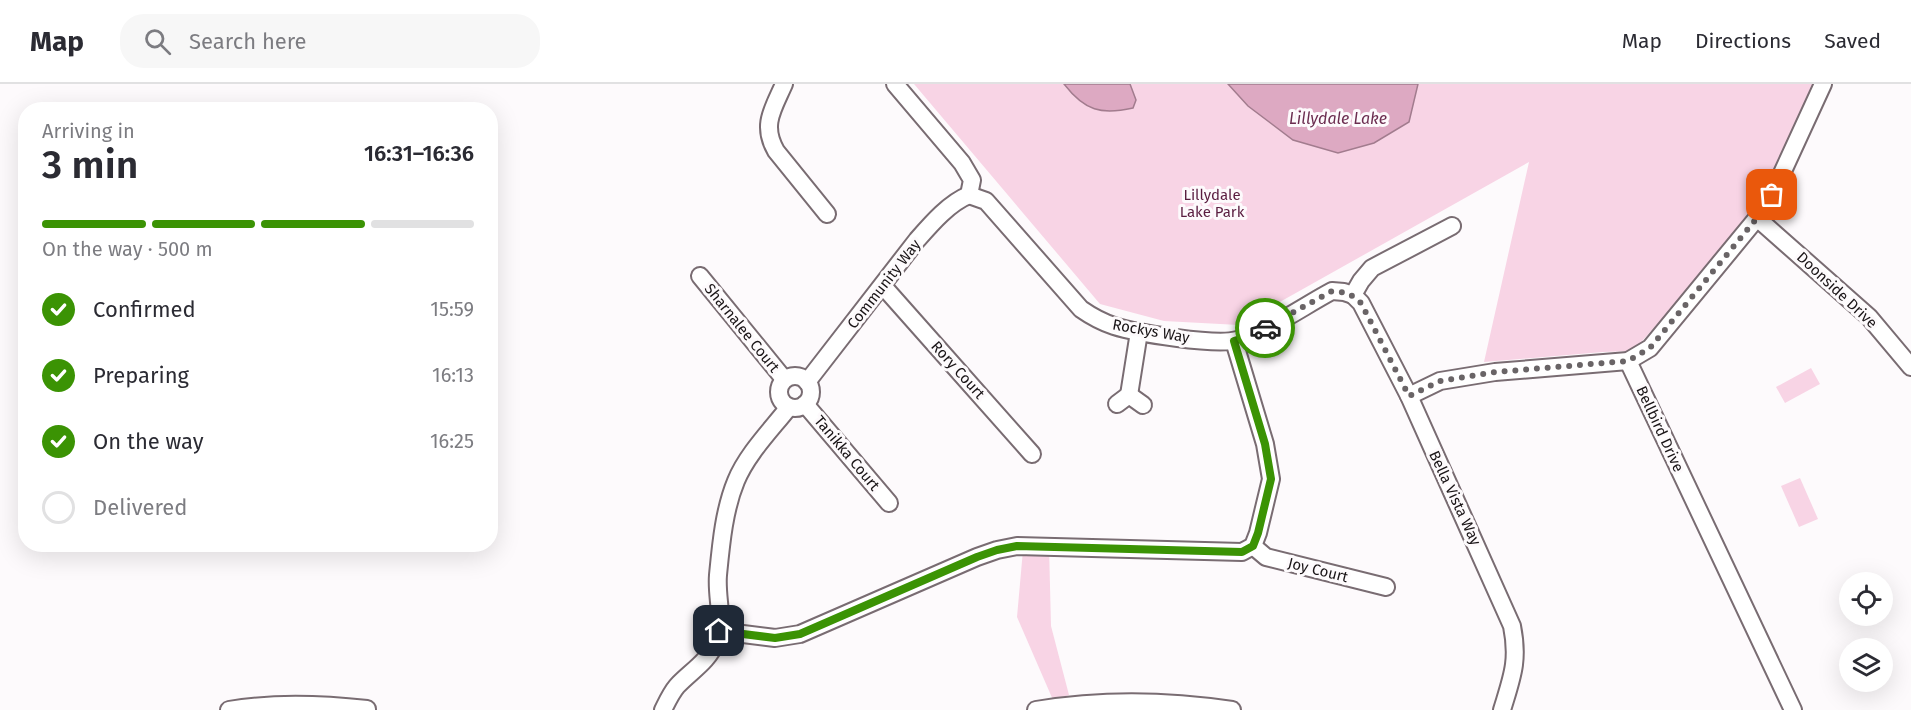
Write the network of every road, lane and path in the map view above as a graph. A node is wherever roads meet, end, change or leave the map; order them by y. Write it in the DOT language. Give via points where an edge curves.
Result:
graph roads {
  1 [pos="784,84"];
  2 [pos="895,84"];
  3 [pos="1823,84"];
  4 [pos="969,195"];
  5 [pos="827,214"];
  6 [pos="1757,218"];
  7 [pos="1452,226"];
  8 [pos="699,276"];
  9 [pos="883,286"];
  10 [pos="1353,295"];
  11 [pos="1139,332"];
  12 [pos="1234,341"];
  13 [pos="1628,361"];
  14 [pos="1911,367"];
  15 [pos="784,379"];
  16 [pos="807,382"];
  17 [pos="1409,396"];
  18 [pos="1130,401"];
  19 [pos="797,405"];
  20 [pos="1032,454"];
  21 [pos="889,503"];
  22 [pos="1253,546"];
  23 [pos="1386,587"];
  24 [pos="719,631"];
  25 [pos="229,710"];
  26 [pos="367,710"];
  27 [pos="663,710"];
  28 [pos="1036,710"];
  29 [pos="1232,710"];
  30 [pos="1502,710"];
  31 [pos="1793,710"];
  1 -- 5 [label="street" via="770,115 769,139"];
  2 -- 4 [label="street" via="962,163 972,180"];
  3 -- 6 [label="street" via="1772,195"];
  4 -- 9 [label="street, Community Way" via="930,226"];
  4 -- 11 [label="street, Rockys Way" via="986,201 1081,309 1097,320"];
  6 -- 13 [label="street" via="1650,348"];
  6 -- 14 [label="street, Doonside Drive" via="1869,317"];
  7 -- 10 [label="street" via="1372,268"];
  8 -- 15 [label="street, Sharnalee Court"];
  9 -- 16 [label="street, Community Way"];
  9 -- 20 [label="street, Rory Court"];
  10 -- 12 [label="street, Rockys Way" via="1332,291"];
  10 -- 17 [label="street, Bella Vista Way" via="1361,303"];
  11 -- 12 [label="street, Rockys Way"];
  11 -- 18 [label="street"];
  12 -- 22 [label="street" via="1265,444 1271,479"];
  13 -- 17 [label="street" via="1496,372 1440,381"];
  13 -- 31 [label="street, Bellbird Drive"];
  15 -- 16 [label="street" via="800,377"];
  15 -- 19 [label="street" via="779,389 780,400"];
  16 -- 19 [label="street" via="810,397"];
  17 -- 30 [label="street, Bella Vista Way" via="1512,626 1515,666"];
  19 -- 21 [label="street, Tanikka Court"];
  19 -- 24 [label="street" via="745,464 730,496 718,576"];
  22 -- 23 [label="street, Joy Court" via="1266,557"];
  22 -- 24 [label="street" via="1242,552 1221,553 1017,546 977,557 800,634 775,638"];
  24 -- 27 [label="street" via="709,655 677,687"];
  25 -- 26 [label="street" via="258,705 330,705"];
  28 -- 29 [label="street" via="1120,701"];
}
